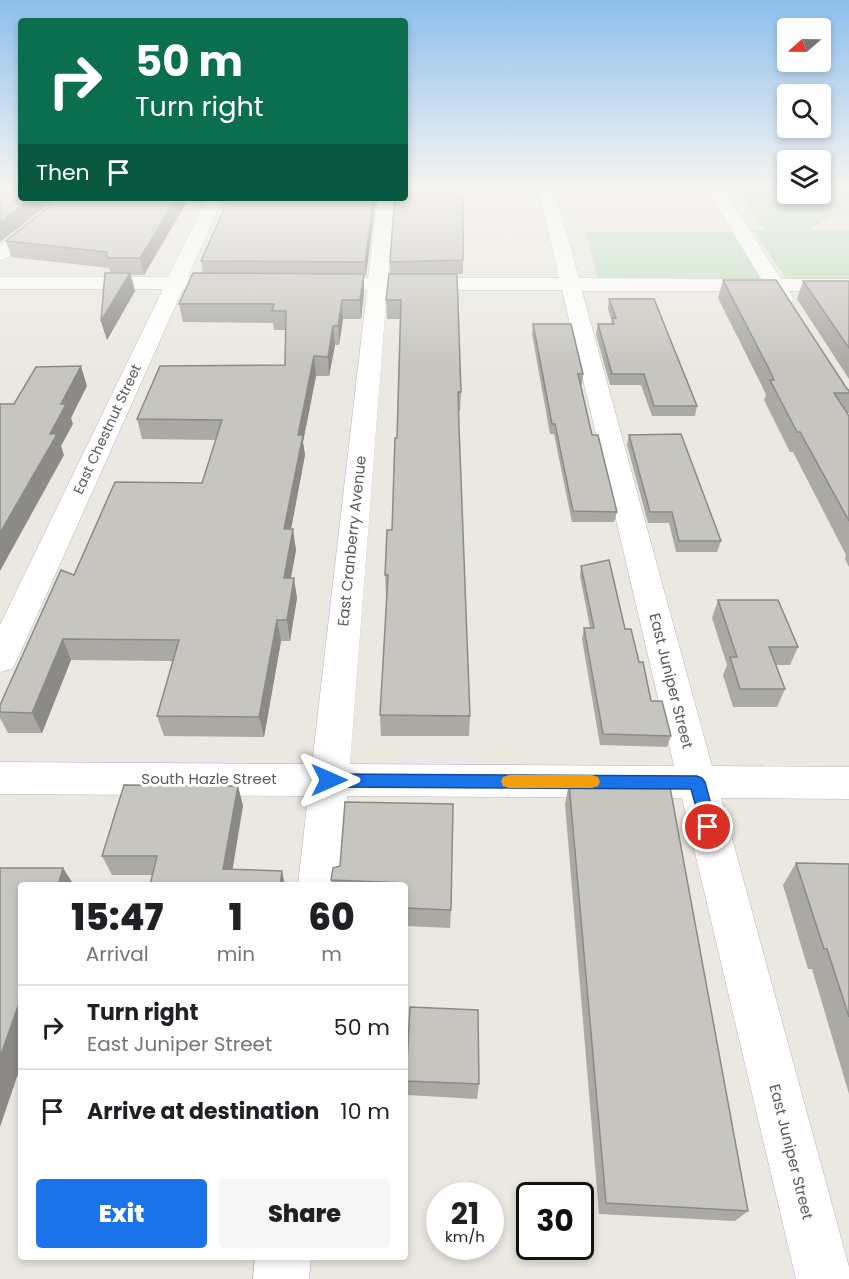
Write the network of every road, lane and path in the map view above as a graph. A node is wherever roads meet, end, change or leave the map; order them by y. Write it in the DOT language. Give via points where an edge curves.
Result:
graph roads {
  1 [pos="192,248"];
  2 [pos="381,248"];
  3 [pos="561,248"];
  4 [pos="752,248"];
  5 [pos="0,283"];
  6 [pos="175,283"];
  7 [pos="247,284"];
  8 [pos="306,284"];
  9 [pos="377,284"];
  10 [pos="570,284"];
  11 [pos="775,285"];
  12 [pos="849,285"];
  13 [pos="794,314"];
  14 [pos="0,660"];
  15 [pos="0,778"];
  16 [pos="329,780"];
  17 [pos="697,782"];
  18 [pos="849,783"];
  19 [pos="319,882"];
  20 [pos="283,1260"];
  21 [pos="281,1279"];
  22 [pos="824,1279"];
  1 -- 6 [label="street, East Chestnut Street"];
  2 -- 9 [label="street, East Cranberry Avenue"];
  3 -- 10 [label="street, East Juniper Street"];
  4 -- 11 [label="street"];
  5 -- 6 [label="street"];
  6 -- 7 [label="street"];
  6 -- 14 [label="street, East Chestnut Street"];
  8 -- 9 [label="street"];
  9 -- 10 [label="street"];
  9 -- 16 [label="street, East Cranberry Avenue"];
  10 -- 11 [label="street"];
  10 -- 17 [label="street, East Juniper Street"];
  11 -- 12 [label="street"];
  11 -- 13 [label="street"];
  15 -- 16 [label="street, South Hazle Street"];
  16 -- 17 [label="street, South Hazle Street"];
  16 -- 19 [label="street, East Cranberry Avenue"];
  17 -- 18 [label="street, South Hazle Street"];
  17 -- 22 [label="street, East Juniper Street"];
  20 -- 21 [label="street"];
}
